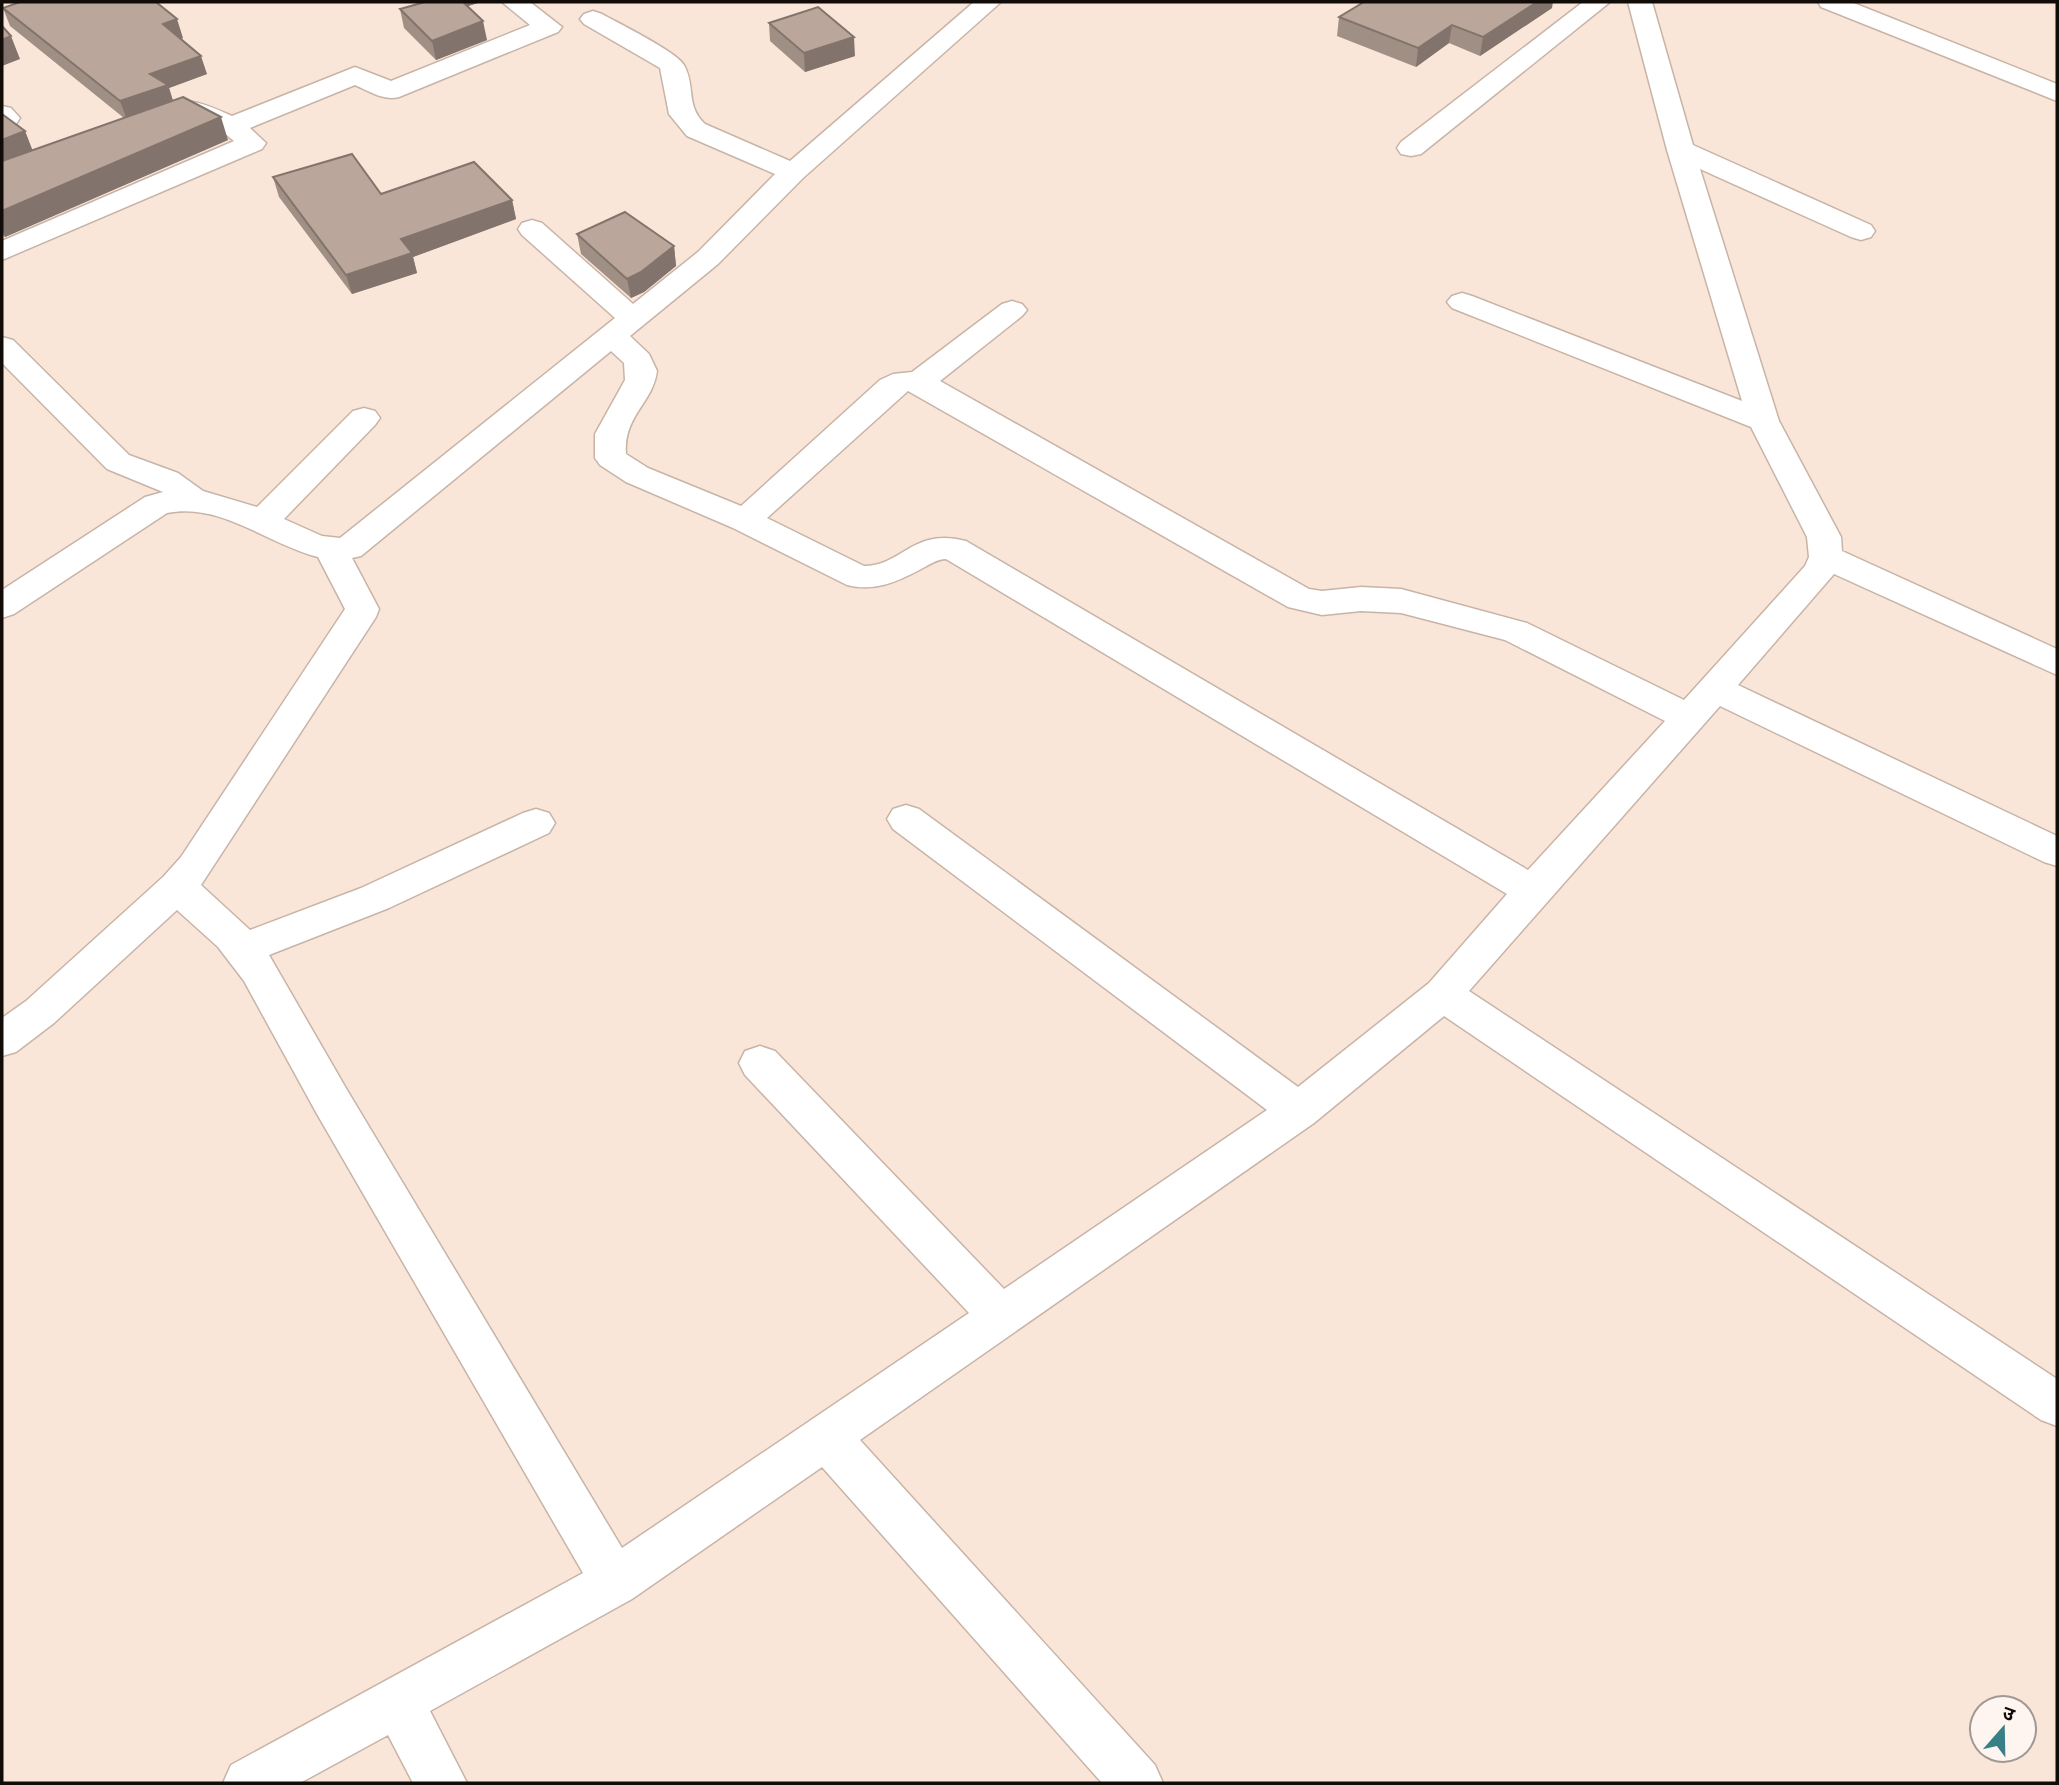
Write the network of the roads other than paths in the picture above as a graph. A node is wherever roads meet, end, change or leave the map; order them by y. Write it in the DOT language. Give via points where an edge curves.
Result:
graph roads {
  1 [pos="514,2"];
  2 [pos="989,2"];
  3 [pos="1598,2"];
  4 [pos="1640,2"];
  5 [pos="1830,2"];
  6 [pos="1893,2"];
  7 [pos="1870,18"];
  8 [pos="593,19"];
  9 [pos="2057,93"];
  10 [pos="154,121"];
  11 [pos="232,126"];
  12 [pos="1411,148"];
  13 [pos="1681,150"];
  14 [pos="793,172"];
  15 [pos="532,229"];
  16 [pos="1861,231"];
  17 [pos="2,251"];
  18 [pos="1462,302"];
  19 [pos="1012,310"];
  20 [pos="623,329"];
  21 [pos="2,346"];
  22 [pos="919,382"];
  23 [pos="364,418"];
  24 [pos="1763,421"];
  25 [pos="191,497"];
  26 [pos="263,520"];
  27 [pos="745,520"];
  28 [pos="331,551"];
  29 [pos="1826,557"];
  30 [pos="2,606"];
  31 [pos="2057,663"];
  32 [pos="1716,689"];
  33 [pos="1689,718"];
  34 [pos="906,819"];
  35 [pos="536,823"];
  36 [pos="2057,852"];
  37 [pos="177,887"];
  38 [pos="1531,890"];
  39 [pos="243,948"];
  40 [pos="1443,994"];
  41 [pos="2,1040"];
  42 [pos="760,1063"];
  43 [pos="1299,1111"];
  44 [pos="1000,1315"];
  45 [pos="2057,1405"];
  46 [pos="825,1436"];
  47 [pos="615,1582"];
  48 [pos="398,1702"];
  49 [pos="249,1783"];
  50 [pos="441,1783"];
  51 [pos="1137,1783"];
  1 -- 11 [label="street" via="549,27 390,91 355,75"];
  2 -- 14 [label="street"];
  3 -- 12 [label="street"];
  4 -- 13 [label="street"];
  5 -- 7 [label="street"];
  6 -- 7 [label="street"];
  7 -- 9 [label="street"];
  8 -- 14 [label="street" via="671,64 677,74 683,120"];
  10 -- 11 [label="street" via="192,108"];
  11 -- 17 [label="street" via="252,143"];
  13 -- 16 [label="street"];
  13 -- 24 [label="street"];
  14 -- 20 [label="street" via="708,258"];
  15 -- 20 [label="street"];
  18 -- 24 [label="street"];
  19 -- 22 [label="street"];
  20 -- 27 [label="street" via="642,369 640,386 612,427 611,458 637,475"];
  20 -- 28 [label="street" via="357,543 343,551"];
  21 -- 25 [label="street" via="118,461 167,480"];
  22 -- 27 [label="street" via="904,381 891,387"];
  22 -- 33 [label="street" via="1300,598 1322,603 1401,601 1515,631"];
  23 -- 26 [label="street"];
  24 -- 29 [label="street" via="1824,537"];
  25 -- 26 [label="street"];
  25 -- 30 [label="street" via="157,504"];
  26 -- 28 [label="street"];
  27 -- 38 [label="street" via="846,572 868,578 887,574 941,547 954,549"];
  28 -- 37 [label="street" via="359,602 359,617"];
  29 -- 31 [label="street"];
  29 -- 32 [label="street"];
  32 -- 33 [label="street"];
  32 -- 36 [label="street"];
  33 -- 38 [label="street"];
  34 -- 43 [label="street"];
  35 -- 39 [label="street" via="375,898"];
  37 -- 39 [label="street"];
  37 -- 41 [label="street" via="40,1012"];
  38 -- 40 [label="street"];
  39 -- 47 [label="street"];
  40 -- 43 [label="street"];
  40 -- 45 [label="street"];
  42 -- 44 [label="street"];
  43 -- 44 [label="street"];
  44 -- 46 [label="street"];
  46 -- 47 [label="street"];
  46 -- 51 [label="street"];
  47 -- 48 [label="street"];
  48 -- 49 [label="street"];
  48 -- 50 [label="street"];
}
